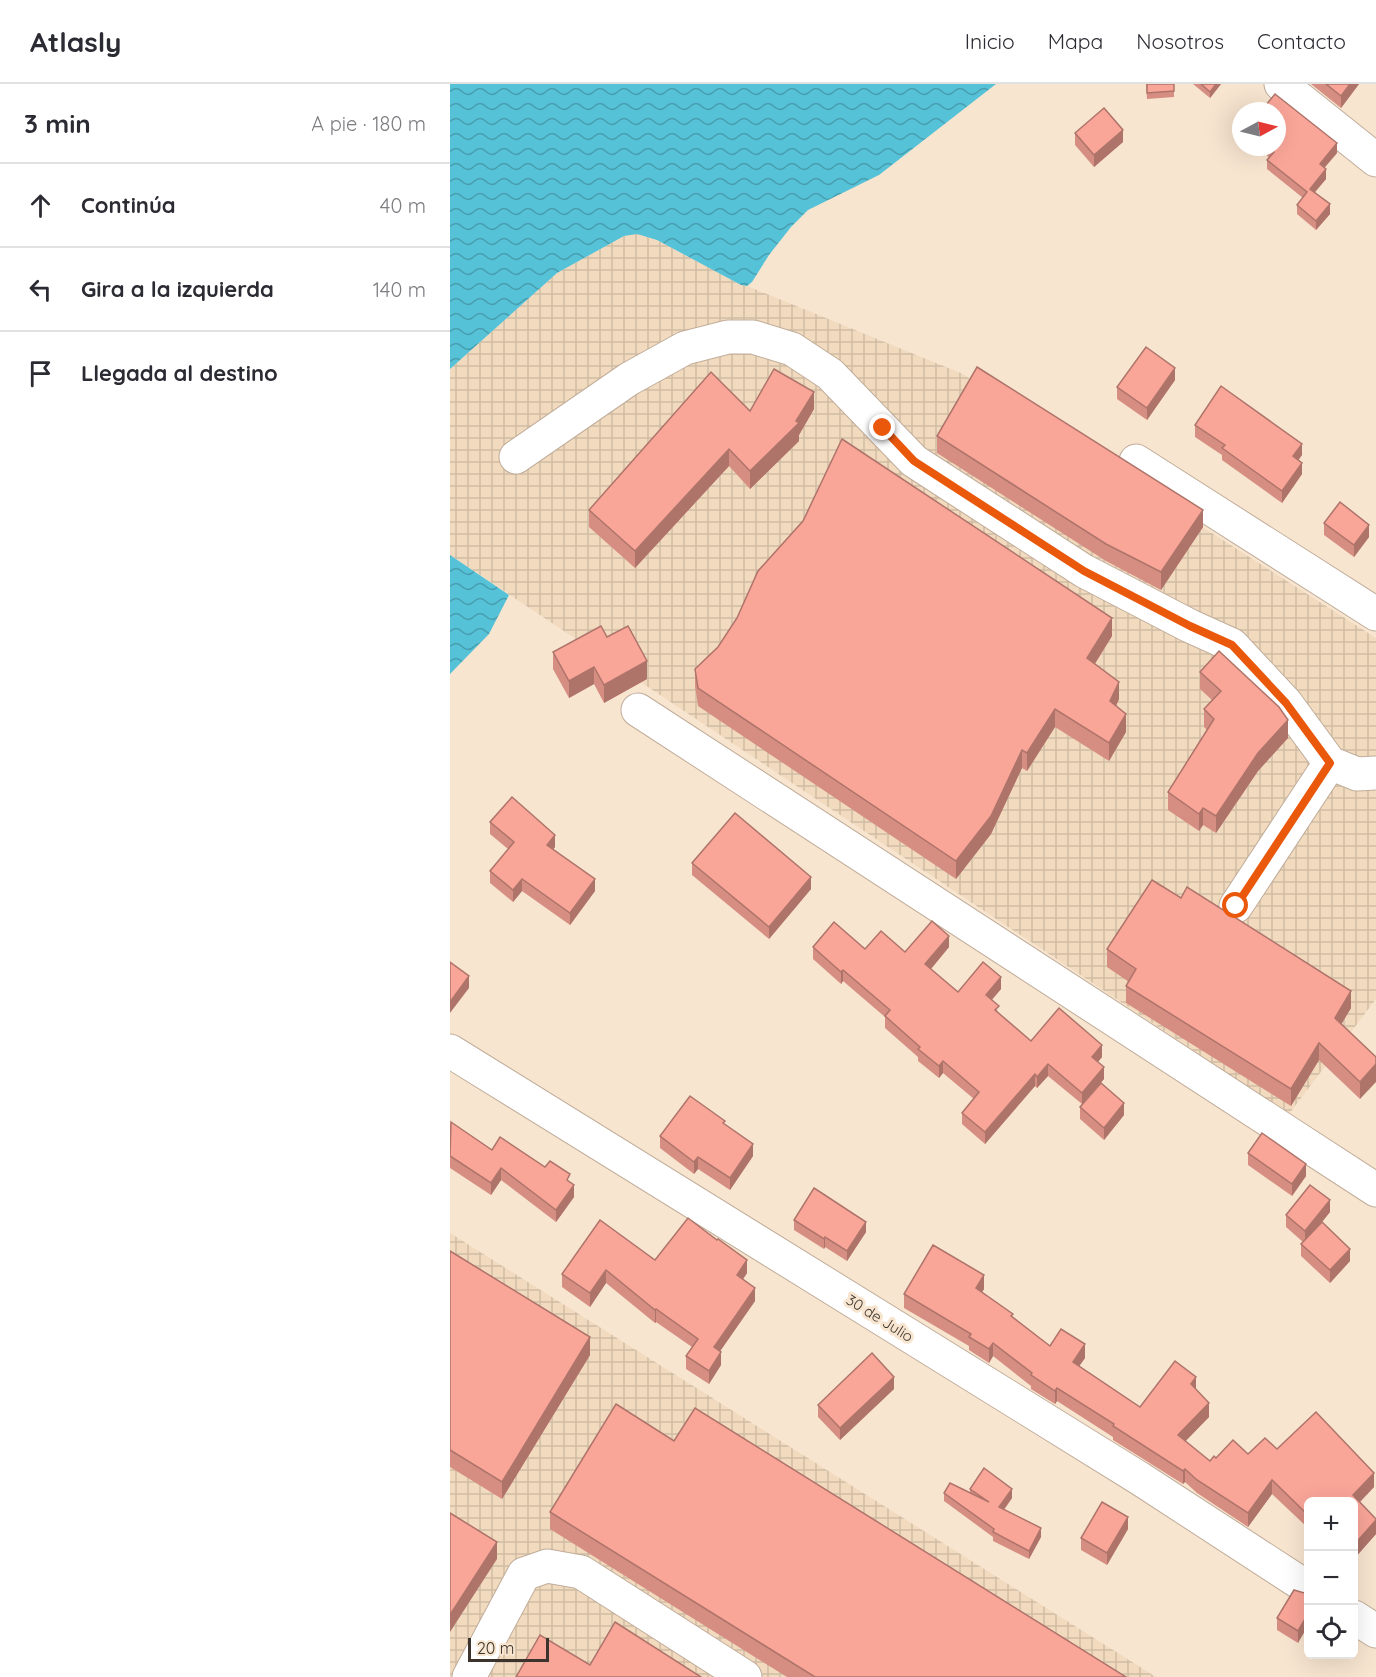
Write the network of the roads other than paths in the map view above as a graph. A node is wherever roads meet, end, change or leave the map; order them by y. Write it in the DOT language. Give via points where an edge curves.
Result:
graph roads {
  1 [pos="1281,84"];
  2 [pos="1376,160"];
  3 [pos="516,457"];
  4 [pos="1136,461"];
  5 [pos="1376,614"];
  6 [pos="638,710"];
  7 [pos="1330,763"];
  8 [pos="1376,773"];
  9 [pos="1236,906"];
  10 [pos="450,1051"];
  11 [pos="1376,1190"];
  12 [pos="1304,1585"];
  13 [pos="1358,1620"];
  14 [pos="1376,1631"];
  15 [pos="469,1677"];
  16 [pos="745,1677"];
  1 -- 2 [label="street"];
  3 -- 7 [label="street" via="629,378 685,348 729,337 753,337 792,349 830,374 914,461 1084,571 1232,645 1286,703"];
  4 -- 5 [label="street"];
  6 -- 11 [label="street"];
  7 -- 8 [label="street" via="1357,774"];
  7 -- 9 [label="street"];
  10 -- 12 [label="street, 30 de Julio" via="1139,1478"];
  13 -- 14 [label="street"];
  15 -- 16 [label="street" via="524,1574 547,1566 581,1572"];
}
